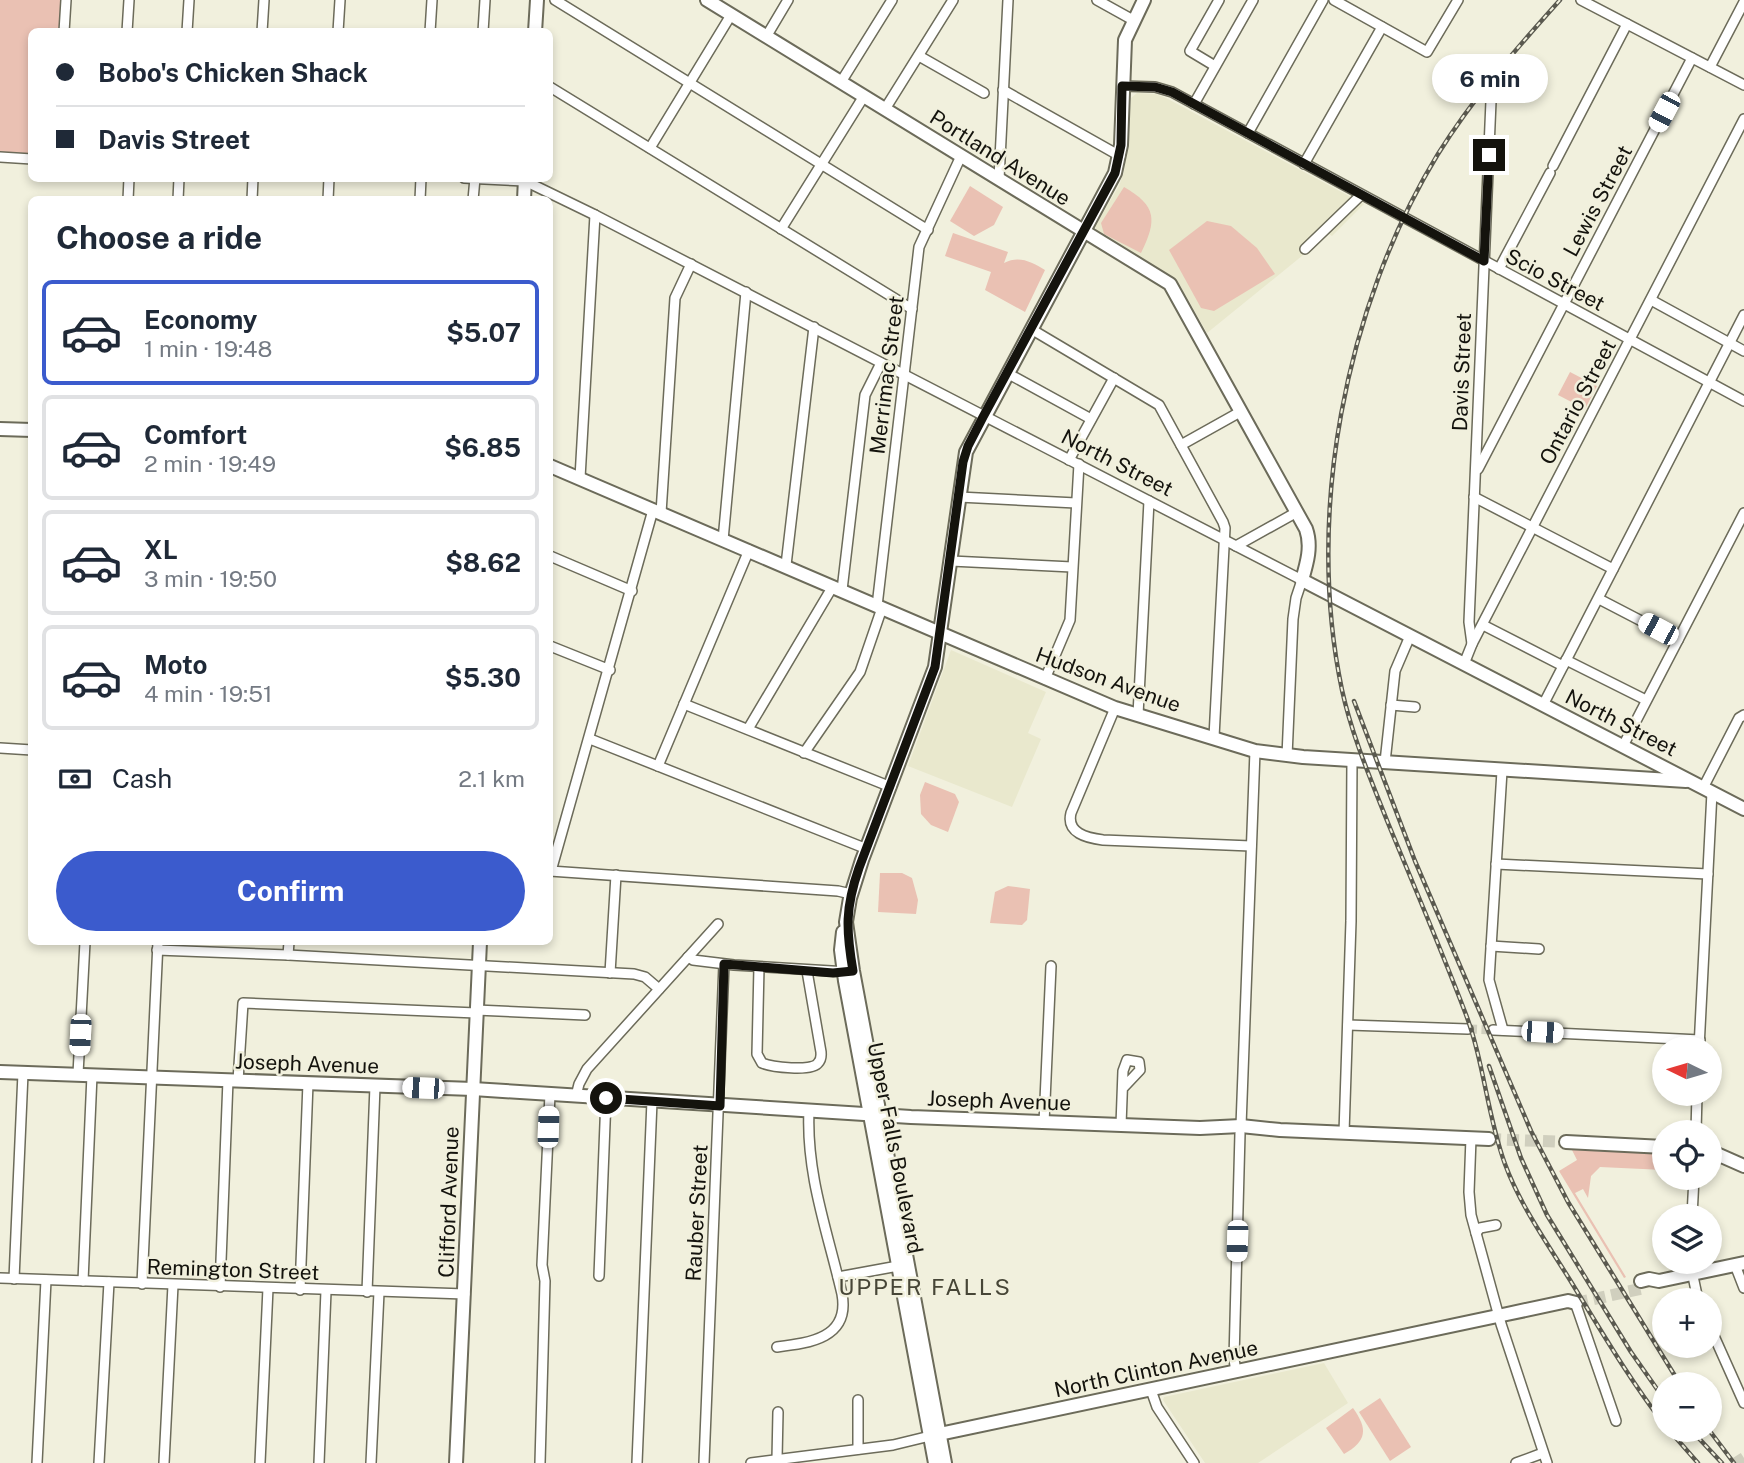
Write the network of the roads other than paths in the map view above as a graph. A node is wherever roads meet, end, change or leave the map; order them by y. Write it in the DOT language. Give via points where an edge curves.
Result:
graph roads {
  1 [pos="66,0"];
  2 [pos="129,0"];
  3 [pos="189,0"];
  4 [pos="264,0"];
  5 [pos="340,0"];
  6 [pos="432,0"];
  7 [pos="485,0"];
  8 [pos="537,0"];
  9 [pos="555,0"];
  10 [pos="707,0"];
  11 [pos="788,0"];
  12 [pos="892,0"];
  13 [pos="953,0"];
  14 [pos="1008,0"];
  15 [pos="1097,0"];
  16 [pos="1144,0"];
  17 [pos="1219,0"];
  18 [pos="1253,0"];
  19 [pos="1323,0"];
  20 [pos="1334,0"];
  21 [pos="1458,0"];
  22 [pos="1581,0"];
  23 [pos="1744,2"];
  24 [pos="1347,3"];
  25 [pos="731,15"];
  26 [pos="1133,20"];
  27 [pos="1627,24"];
  28 [pos="1382,27"];
  29 [pos="64,28"];
  30 [pos="127,28"];
  31 [pos="187,28"];
  32 [pos="262,28"];
  33 [pos="338,28"];
  34 [pos="430,28"];
  35 [pos="483,28"];
  36 [pos="535,28"];
  37 [pos="766,37"];
  38 [pos="919,56"];
  39 [pos="1692,58"];
  40 [pos="1215,66"];
  41 [pos="1710,67"];
  42 [pos="841,82"];
  43 [pos="690,83"];
  44 [pos="1744,85"];
  45 [pos="1122,86"];
  46 [pos="553,88"];
  47 [pos="1003,90"];
  48 [pos="984,93"];
  49 [pos="864,96"];
  50 [pos="1491,101"];
  51 [pos="1194,104"];
  52 [pos="885,110"];
  53 [pos="1744,119"];
  54 [pos="1248,133"];
  55 [pos="650,148"];
  56 [pos="961,156"];
  57 [pos="1120,156"];
  58 [pos="0,157"];
  59 [pos="28,159"];
  60 [pos="822,164"];
  61 [pos="1304,164"];
  62 [pos="999,179"];
  63 [pos="529,182"];
  64 [pos="1361,195"];
  65 [pos="595,215"];
  66 [pos="782,229"];
  67 [pos="928,230"];
  68 [pos="1083,231"];
  69 [pos="1306,249"];
  70 [pos="1484,261"];
  71 [pos="691,264"];
  72 [pos="1499,269"];
  73 [pos="746,292"];
  74 [pos="1651,300"];
  75 [pos="1564,304"];
  76 [pos="912,309"];
  77 [pos="1744,315"];
  78 [pos="814,327"];
  79 [pos="1031,329"];
  80 [pos="1630,340"];
  81 [pos="1729,344"];
  82 [pos="1744,351"];
  83 [pos="881,363"];
  84 [pos="1007,373"];
  85 [pos="904,375"];
  86 [pos="1114,378"];
  87 [pos="1709,383"];
  88 [pos="1744,401"];
  89 [pos="1240,412"];
  90 [pos="983,417"];
  91 [pos="1091,419"];
  92 [pos="0,429"];
  93 [pos="28,430"];
  94 [pos="1181,445"];
  95 [pos="1069,460"];
  96 [pos="1079,464"];
  97 [pos="553,467"];
  98 [pos="1476,472"];
  99 [pos="580,478"];
  100 [pos="959,497"];
  101 [pos="1474,497"];
  102 [pos="1149,501"];
  103 [pos="1076,503"];
  104 [pos="657,511"];
  105 [pos="1297,512"];
  106 [pos="1744,513"];
  107 [pos="1533,528"];
  108 [pos="1223,539"];
  109 [pos="723,540"];
  110 [pos="1236,546"];
  111 [pos="748,550"];
  112 [pos="553,556"];
  113 [pos="951,561"];
  114 [pos="786,565"];
  115 [pos="1072,567"];
  116 [pos="1613,569"];
  117 [pos="1302,580"];
  118 [pos="837,588"];
  119 [pos="632,591"];
  120 [pos="1599,598"];
  121 [pos="880,607"];
  122 [pos="1483,625"];
  123 [pos="941,634"];
  124 [pos="1410,636"];
  125 [pos="1678,640"];
  126 [pos="1472,644"];
  127 [pos="553,647"];
  128 [pos="1565,663"];
  129 [pos="1464,664"];
  130 [pos="610,670"];
  131 [pos="1045,679"];
  132 [pos="1646,701"];
  133 [pos="684,704"];
  134 [pos="1391,705"];
  135 [pos="1543,705"];
  136 [pos="1415,707"];
  137 [pos="1115,708"];
  138 [pos="1138,715"];
  139 [pos="1744,715"];
  140 [pos="748,729"];
  141 [pos="1213,737"];
  142 [pos="590,739"];
  143 [pos="1623,746"];
  144 [pos="0,748"];
  145 [pos="28,750"];
  146 [pos="1255,751"];
  147 [pos="804,753"];
  148 [pos="1287,756"];
  149 [pos="1352,760"];
  150 [pos="1650,760"];
  151 [pos="1385,762"];
  152 [pos="658,765"];
  153 [pos="1502,771"];
  154 [pos="1643,779"];
  155 [pos="1690,781"];
  156 [pos="891,787"];
  157 [pos="1707,790"];
  158 [pos="1744,809"];
  159 [pos="1251,846"];
  160 [pos="867,849"];
  161 [pos="553,861"];
  162 [pos="1496,864"];
  163 [pos="553,871"];
  164 [pos="1708,874"];
  165 [pos="615,875"];
  166 [pos="851,894"];
  167 [pos="718,924"];
  168 [pos="85,945"];
  169 [pos="289,945"];
  170 [pos="480,945"];
  171 [pos="158,946"];
  172 [pos="1491,946"];
  173 [pos="1539,949"];
  174 [pos="288,954"];
  175 [pos="688,957"];
  176 [pos="478,964"];
  177 [pos="724,964"];
  178 [pos="1051,966"];
  179 [pos="760,967"];
  180 [pos="807,971"];
  181 [pos="611,972"];
  182 [pos="848,972"];
  183 [pos="659,989"];
  184 [pos="476,1012"];
  185 [pos="585,1016"];
  186 [pos="1348,1025"];
  187 [pos="1468,1029"];
  188 [pos="1699,1036"];
  189 [pos="1652,1041"];
  190 [pos="0,1072"];
  191 [pos="23,1073"];
  192 [pos="78,1074"];
  193 [pos="92,1075"];
  194 [pos="150,1077"];
  195 [pos="233,1081"];
  196 [pos="308,1083"];
  197 [pos="374,1086"];
  198 [pos="1123,1088"];
  199 [pos="473,1090"];
  200 [pos="550,1094"];
  201 [pos="576,1096"];
  202 [pos="606,1098"];
  203 [pos="652,1101"];
  204 [pos="720,1106"];
  205 [pos="809,1111"];
  206 [pos="875,1115"];
  207 [pos="1044,1123"];
  208 [pos="1121,1125"];
  209 [pos="1240,1129"];
  210 [pos="1344,1133"];
  211 [pos="1471,1138"];
  212 [pos="1489,1139"];
  213 [pos="1566,1142"];
  214 [pos="1652,1146"];
  215 [pos="1722,1157"];
  216 [pos="1744,1167"];
  217 [pos="1496,1225"];
  218 [pos="1476,1233"];
  219 [pos="1741,1263"];
  220 [pos="1722,1265"];
  221 [pos="898,1266"];
  222 [pos="1676,1274"];
  223 [pos="598,1276"];
  224 [pos="838,1277"];
  225 [pos="0,1278"];
  226 [pos="13,1279"];
  227 [pos="46,1280"];
  228 [pos="83,1282"];
  229 [pos="108,1282"];
  230 [pos="142,1284"];
  231 [pos="1643,1284"];
  232 [pos="173,1285"];
  233 [pos="220,1287"];
  234 [pos="268,1288"];
  235 [pos="1744,1288"];
  236 [pos="300,1290"];
  237 [pos="326,1290"];
  238 [pos="367,1292"];
  239 [pos="379,1292"];
  240 [pos="465,1294"];
  241 [pos="1573,1301"];
  242 [pos="1498,1315"];
  243 [pos="777,1347"];
  244 [pos="1722,1354"];
  245 [pos="1236,1372"];
  246 [pos="1735,1384"];
  247 [pos="1151,1390"];
  248 [pos="1744,1392"];
  249 [pos="858,1401"];
  250 [pos="1744,1403"];
  251 [pos="778,1412"];
  252 [pos="1616,1421"];
  253 [pos="935,1435"];
  254 [pos="858,1449"];
  255 [pos="841,1451"];
  256 [pos="1543,1452"];
  257 [pos="778,1460"];
  258 [pos="37,1463"];
  259 [pos="99,1463"];
  260 [pos="164,1463"];
  261 [pos="260,1463"];
  262 [pos="319,1463"];
  263 [pos="371,1463"];
  264 [pos="456,1463"];
  265 [pos="540,1463"];
  266 [pos="638,1463"];
  267 [pos="704,1463"];
  268 [pos="751,1463"];
  269 [pos="842,1463"];
  270 [pos="935,1463"];
  271 [pos="945,1463"];
  272 [pos="1194,1463"];
  273 [pos="1516,1463"];
  274 [pos="1547,1463"];
  1 -- 29 [label="street"];
  2 -- 30 [label="street"];
  3 -- 31 [label="street"];
  4 -- 32 [label="street"];
  5 -- 33 [label="street"];
  6 -- 34 [label="street"];
  7 -- 35 [label="street"];
  8 -- 36 [label="main road"];
  9 -- 43 [label="street"];
  10 -- 25 [label="main road, Portland Avenue"];
  11 -- 37 [label="street"];
  12 -- 42 [label="street"];
  13 -- 38 [label="street"];
  14 -- 47 [label="street"];
  15 -- 26 [label="street"];
  16 -- 26 [label="main road"];
  17 -- 40 [label="street" via="1190,51"];
  18 -- 40 [label="street"];
  19 -- 54 [label="street"];
  20 -- 24 [label="street"];
  21 -- 28 [label="street" via="1427,52"];
  22 -- 27 [label="street"];
  23 -- 41 [label="street"];
  24 -- 28 [label="street"];
  25 -- 37 [label="main road, Portland Avenue"];
  25 -- 43 [label="street"];
  26 -- 45 [label="main road" via="1125,40"];
  27 -- 39 [label="street"];
  27 -- 72 [label="street"];
  28 -- 61 [label="street"];
  37 -- 42 [label="main road, Portland Avenue"];
  38 -- 48 [label="street"];
  38 -- 52 [label="street"];
  39 -- 41 [label="street"];
  39 -- 75 [label="street, Lewis Street"];
  40 -- 51 [label="street"];
  41 -- 44 [label="street"];
  42 -- 49 [label="main road, Portland Avenue"];
  43 -- 55 [label="street"];
  43 -- 60 [label="street"];
  45 -- 51 [label="street, Scio Street" via="1164,88"];
  45 -- 57 [label="main road"];
  46 -- 55 [label="street"];
  47 -- 57 [label="street"];
  47 -- 62 [label="street"];
  49 -- 52 [label="main road, Portland Avenue"];
  49 -- 60 [label="street"];
  50 -- 70 [label="street, Davis Street"];
  51 -- 54 [label="street, Scio Street"];
  52 -- 56 [label="main road, Portland Avenue"];
  53 -- 74 [label="street, Ontario Street"];
  54 -- 61 [label="street, Scio Street"];
  55 -- 66 [label="street"];
  56 -- 62 [label="main road, Portland Avenue"];
  56 -- 67 [label="street, Merrimac Street"];
  57 -- 68 [label="main road, Upper Falls Boulevard"];
  58 -- 59 [label="street"];
  60 -- 66 [label="street"];
  60 -- 67 [label="street"];
  61 -- 64 [label="street, Scio Street"];
  62 -- 68 [label="main road, Portland Avenue"];
  63 -- 65 [label="street, North Street"];
  64 -- 69 [label="street"];
  64 -- 70 [label="street, Scio Street"];
  65 -- 71 [label="street, North Street"];
  65 -- 99 [label="street"];
  66 -- 76 [label="street"];
  67 -- 76 [label="street, Merrimac Street" via="919,247"];
  68 -- 79 [label="main road, Upper Falls Boulevard"];
  68 -- 89 [label="main road, Portland Avenue" via="1170,284"];
  70 -- 72 [label="street, Scio Street"];
  70 -- 98 [label="street, Davis Street"];
  71 -- 73 [label="street, North Street"];
  71 -- 104 [label="street" via="675,298"];
  72 -- 75 [label="street, Scio Street"];
  73 -- 78 [label="street, North Street"];
  73 -- 109 [label="street"];
  74 -- 80 [label="street, Ontario Street"];
  74 -- 81 [label="street"];
  75 -- 80 [label="street, Scio Street"];
  75 -- 98 [label="street, Lewis Street"];
  76 -- 85 [label="street, Merrimac Street"];
  77 -- 81 [label="street"];
  78 -- 83 [label="street, North Street"];
  78 -- 114 [label="street"];
  79 -- 84 [label="main road, Upper Falls Boulevard"];
  79 -- 86 [label="street"];
  80 -- 87 [label="street, Scio Street"];
  80 -- 107 [label="street, Ontario Street"];
  81 -- 82 [label="street"];
  81 -- 87 [label="street"];
  83 -- 85 [label="street, North Street"];
  83 -- 118 [label="street" via="864,395"];
  84 -- 90 [label="main road, Upper Falls Boulevard"];
  84 -- 91 [label="street"];
  85 -- 90 [label="street, North Street"];
  85 -- 121 [label="street, Merrimac Street"];
  86 -- 91 [label="street"];
  86 -- 94 [label="street" via="1158,405"];
  87 -- 88 [label="street, Scio Street"];
  87 -- 116 [label="street"];
  89 -- 94 [label="street"];
  89 -- 105 [label="main road, Portland Avenue"];
  90 -- 95 [label="street, North Street"];
  90 -- 100 [label="main road, Upper Falls Boulevard" via="964,457"];
  91 -- 95 [label="street"];
  92 -- 93 [label="main road"];
  94 -- 108 [label="street" via="1223,522"];
  95 -- 96 [label="street, North Street"];
  96 -- 102 [label="street, North Street"];
  96 -- 103 [label="street"];
  97 -- 99 [label="main road, Hudson Avenue"];
  98 -- 101 [label="street, Davis Street"];
  99 -- 104 [label="main road, Hudson Avenue"];
  100 -- 103 [label="street"];
  100 -- 113 [label="main road, Upper Falls Boulevard"];
  101 -- 107 [label="street"];
  101 -- 126 [label="street, Davis Street"];
  102 -- 108 [label="street, North Street"];
  102 -- 138 [label="street"];
  103 -- 115 [label="street"];
  104 -- 109 [label="main road, Hudson Avenue"];
  104 -- 119 [label="street"];
  105 -- 110 [label="street"];
  105 -- 117 [label="main road, Portland Avenue" via="1308,537"];
  106 -- 125 [label="street"];
  107 -- 116 [label="street"];
  107 -- 122 [label="street, Ontario Street"];
  108 -- 110 [label="street, North Street"];
  108 -- 141 [label="street"];
  109 -- 111 [label="main road, Hudson Avenue"];
  110 -- 117 [label="street, North Street"];
  111 -- 114 [label="main road, Hudson Avenue"];
  111 -- 133 [label="street"];
  112 -- 119 [label="street"];
  113 -- 115 [label="street"];
  113 -- 123 [label="main road, Upper Falls Boulevard"];
  114 -- 118 [label="main road, Hudson Avenue"];
  115 -- 131 [label="street" via="1070,621"];
  116 -- 120 [label="street"];
  117 -- 124 [label="main road, North Street"];
  117 -- 148 [label="street" via="1293,619"];
  118 -- 121 [label="main road, Hudson Avenue"];
  118 -- 140 [label="street"];
  119 -- 130 [label="street"];
  120 -- 125 [label="street"];
  120 -- 128 [label="street"];
  121 -- 123 [label="main road, Hudson Avenue"];
  121 -- 147 [label="street, Merrimac Street" via="860,672"];
  122 -- 126 [label="street, Ontario Street"];
  122 -- 128 [label="street"];
  123 -- 131 [label="main road, Hudson Avenue"];
  123 -- 156 [label="main road, Upper Falls Boulevard" via="930,684"];
  124 -- 129 [label="main road, North Street"];
  124 -- 134 [label="street" via="1395,671"];
  125 -- 132 [label="street"];
  126 -- 129 [label="street, Ontario Street"];
  127 -- 130 [label="street"];
  128 -- 132 [label="street"];
  128 -- 135 [label="street"];
  129 -- 135 [label="main road, North Street"];
  130 -- 142 [label="street"];
  131 -- 137 [label="main road, Hudson Avenue"];
  132 -- 143 [label="street"];
  133 -- 140 [label="street"];
  133 -- 152 [label="street"];
  134 -- 136 [label="street"];
  134 -- 151 [label="street"];
  135 -- 143 [label="main road, North Street"];
  137 -- 138 [label="main road, Hudson Avenue"];
  137 -- 159 [label="street" via="1071,813 1072,827 1103,840"];
  138 -- 141 [label="main road, Hudson Avenue"];
  139 -- 157 [label="street"];
  140 -- 147 [label="street"];
  141 -- 146 [label="main road, Hudson Avenue"];
  142 -- 152 [label="street"];
  142 -- 161 [label="street"];
  143 -- 150 [label="main road, North Street"];
  144 -- 145 [label="street"];
  146 -- 148 [label="main road, Hudson Avenue"];
  146 -- 159 [label="street"];
  147 -- 156 [label="street"];
  148 -- 149 [label="main road, Hudson Avenue"];
  149 -- 151 [label="main road, Hudson Avenue"];
  149 -- 186 [label="street"];
  150 -- 154 [label="main road" via="1651,770"];
  150 -- 155 [label="main road, North Street"];
  151 -- 153 [label="main road, Hudson Avenue"];
  152 -- 160 [label="street"];
  153 -- 154 [label="main road, Hudson Avenue"];
  153 -- 162 [label="street"];
  154 -- 155 [label="main road, Hudson Avenue"];
  155 -- 157 [label="main road, North Street"];
  156 -- 160 [label="main road, Upper Falls Boulevard"];
  157 -- 158 [label="main road, North Street"];
  157 -- 164 [label="street"];
  159 -- 209 [label="street"];
  160 -- 166 [label="main road, Upper Falls Boulevard"];
  162 -- 164 [label="street"];
  162 -- 172 [label="street"];
  163 -- 165 [label="street"];
  164 -- 188 [label="street"];
  165 -- 166 [label="street"];
  165 -- 181 [label="street"];
  166 -- 182 [label="main road, Upper Falls Boulevard" via="846,922"];
  167 -- 175 [label="street"];
  168 -- 192 [label="street"];
  169 -- 174 [label="street"];
  170 -- 176 [label="main road, Clifford Avenue"];
  171 -- 174 [label="street"];
  171 -- 194 [label="street"];
  172 -- 173 [label="street"];
  172 -- 189 [label="street" via="1489,981 1498,1030"];
  174 -- 176 [label="street"];
  175 -- 177 [label="street"];
  175 -- 183 [label="street"];
  176 -- 181 [label="street"];
  176 -- 184 [label="main road, Clifford Avenue"];
  177 -- 179 [label="street"];
  177 -- 204 [label="street, Rauber Street"];
  178 -- 207 [label="street"];
  179 -- 180 [label="street"];
  179 -- 180 [label="street" via="757,1054 760,1062 770,1066 809,1068 820,1060"];
  180 -- 182 [label="street"];
  181 -- 183 [label="street" via="638,974"];
  182 -- 206 [label="main road, Upper Falls Boulevard"];
  183 -- 201 [label="street" via="586,1071"];
  184 -- 185 [label="street"];
  184 -- 195 [label="street" via="243,1003"];
  184 -- 199 [label="main road, Clifford Avenue"];
  186 -- 187 [label="street"];
  186 -- 210 [label="street"];
  190 -- 191 [label="main road, Joseph Avenue"];
  191 -- 192 [label="main road, Joseph Avenue"];
  191 -- 226 [label="street"];
  192 -- 193 [label="main road, Joseph Avenue"];
  193 -- 194 [label="main road, Joseph Avenue"];
  193 -- 228 [label="street"];
  194 -- 195 [label="main road, Joseph Avenue"];
  194 -- 230 [label="street"];
  195 -- 196 [label="main road, Joseph Avenue"];
  195 -- 233 [label="street"];
  196 -- 197 [label="main road, Joseph Avenue"];
  196 -- 236 [label="street"];
  197 -- 199 [label="main road, Joseph Avenue"];
  197 -- 238 [label="street"];
  198 -- 208 [label="street"];
  199 -- 200 [label="main road, Joseph Avenue"];
  199 -- 240 [label="main road, Clifford Avenue"];
  200 -- 201 [label="main road, Joseph Avenue"];
  200 -- 265 [label="street"];
  201 -- 202 [label="main road, Joseph Avenue"];
  202 -- 203 [label="main road, Joseph Avenue"];
  202 -- 223 [label="street"];
  203 -- 204 [label="main road, Joseph Avenue"];
  203 -- 266 [label="street"];
  204 -- 205 [label="main road, Joseph Avenue"];
  204 -- 267 [label="street, Rauber Street"];
  205 -- 206 [label="main road, Joseph Avenue"];
  205 -- 224 [label="street" via="811,1171"];
  206 -- 207 [label="main road, Joseph Avenue"];
  206 -- 221 [label="main road, Upper Falls Boulevard"];
  206 -- 253 [label="main road, Upper Falls Boulevard"];
  207 -- 208 [label="main road, Joseph Avenue"];
  208 -- 209 [label="main road, Joseph Avenue"];
  209 -- 210 [label="main road, Joseph Avenue"];
  209 -- 245 [label="street"];
  210 -- 211 [label="main road, Joseph Avenue"];
  211 -- 212 [label="main road, Joseph Avenue"];
  211 -- 218 [label="street" via="1469,1203"];
  213 -- 214 [label="main road"];
  215 -- 216 [label="main road"];
  217 -- 218 [label="street" via="1480,1227"];
  218 -- 242 [label="street"];
  219 -- 220 [label="main road"];
  219 -- 235 [label="street"];
  221 -- 224 [label="street"];
  221 -- 253 [label="main road, Upper Falls Boulevard"];
  222 -- 231 [label="main road"];
  224 -- 243 [label="street" via="844,1307 834,1329 816,1340"];
  225 -- 226 [label="street, Remington Street"];
  226 -- 227 [label="street, Remington Street"];
  227 -- 228 [label="street, Remington Street"];
  227 -- 258 [label="street"];
  228 -- 229 [label="street, Remington Street"];
  229 -- 230 [label="street, Remington Street"];
  229 -- 259 [label="street"];
  230 -- 232 [label="street, Remington Street"];
  232 -- 233 [label="street, Remington Street"];
  232 -- 260 [label="street"];
  233 -- 234 [label="street, Remington Street"];
  234 -- 236 [label="street, Remington Street"];
  234 -- 261 [label="street"];
  236 -- 237 [label="street, Remington Street"];
  237 -- 238 [label="street, Remington Street"];
  237 -- 262 [label="street"];
  238 -- 239 [label="street, Remington Street"];
  239 -- 240 [label="street, Remington Street"];
  239 -- 263 [label="street"];
  240 -- 264 [label="main road, Clifford Avenue"];
  241 -- 242 [label="main road, North Clinton Avenue"];
  241 -- 252 [label="street"];
  242 -- 245 [label="main road, North Clinton Avenue"];
  242 -- 256 [label="street"];
  244 -- 246 [label="street"];
  245 -- 247 [label="main road, North Clinton Avenue"];
  246 -- 248 [label="street"];
  246 -- 250 [label="street"];
  247 -- 253 [label="main road, North Clinton Avenue"];
  247 -- 272 [label="street" via="1159,1411"];
  249 -- 254 [label="street"];
  251 -- 257 [label="street"];
  253 -- 254 [label="street, North Clinton Avenue"];
  253 -- 270 [label="main road, Upper Falls Boulevard"];
  253 -- 271 [label="main road, Upper Falls Boulevard"];
  254 -- 255 [label="street, North Clinton Avenue"];
  255 -- 257 [label="street, North Clinton Avenue"];
  255 -- 269 [label="street"];
  256 -- 273 [label="street"];
  256 -- 274 [label="street"];
  257 -- 268 [label="street, North Clinton Avenue"];
}
